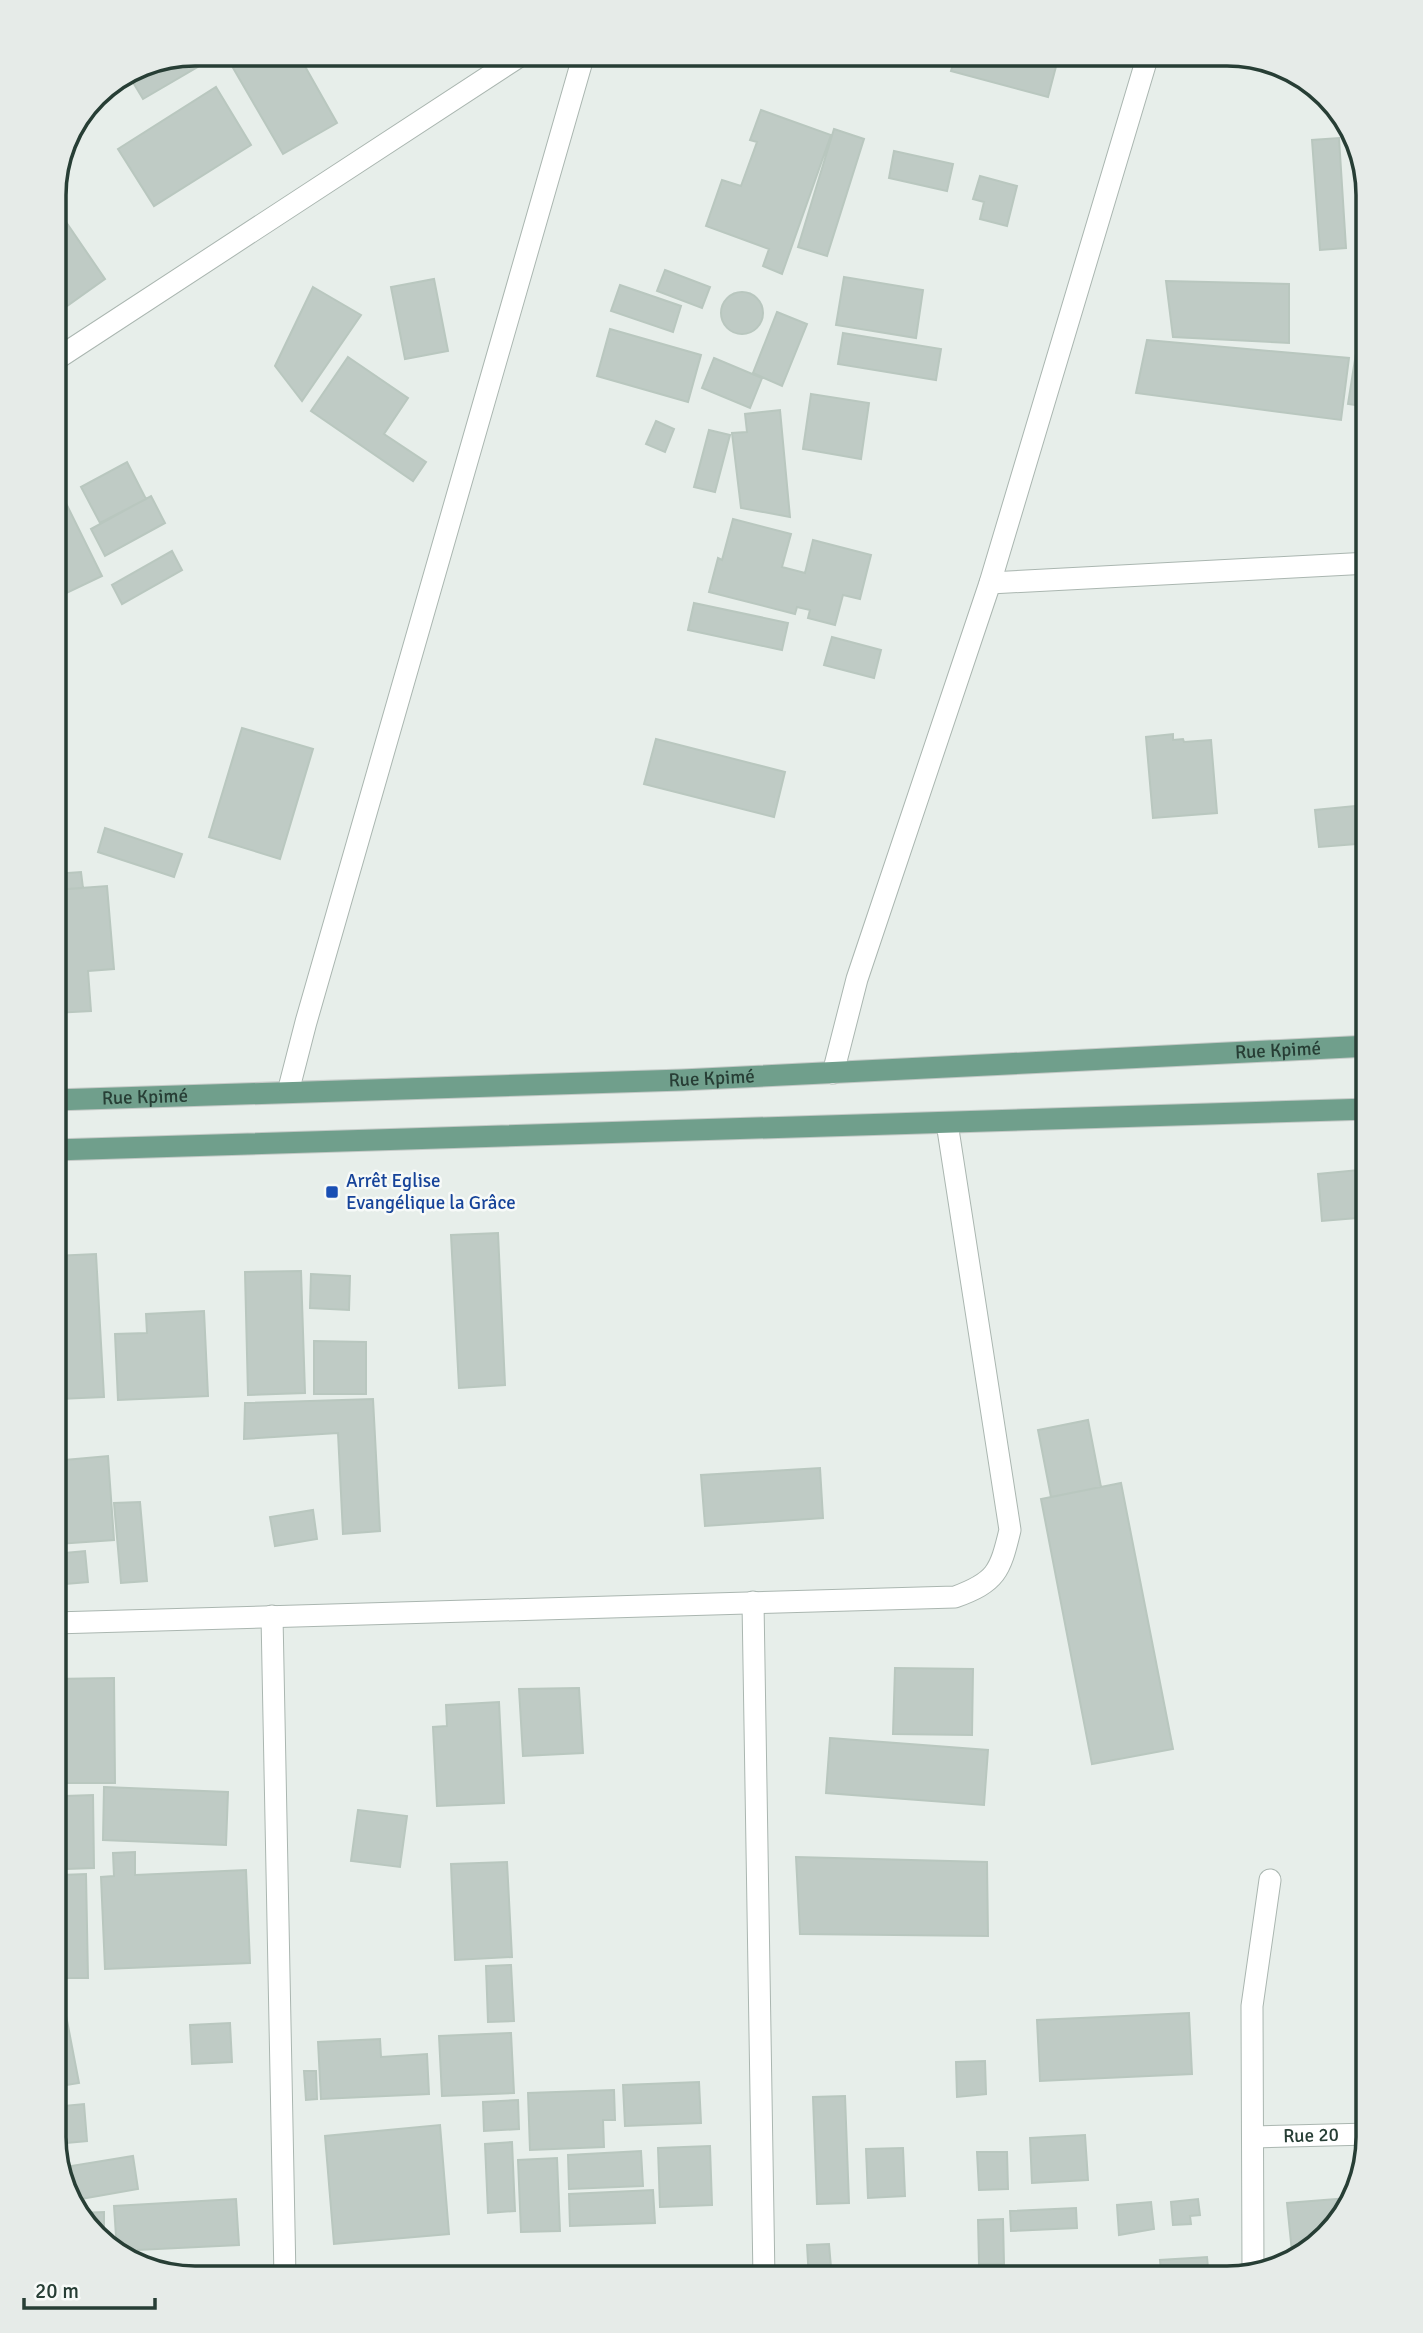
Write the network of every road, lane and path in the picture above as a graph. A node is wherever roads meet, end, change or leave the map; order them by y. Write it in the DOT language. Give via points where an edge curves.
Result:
graph roads {
  1 [pos="503,67"];
  2 [pos="580,67"];
  3 [pos="1145,67"];
  4 [pos="67,352"];
  5 [pos="1356,564"];
  6 [pos="990,583"];
  7 [pos="1356,1047"];
  8 [pos="833,1073"];
  9 [pos="288,1092"];
  10 [pos="67,1100"];
  11 [pos="1356,1109"];
  12 [pos="947,1123"];
  13 [pos="67,1150"];
  14 [pos="753,1602"];
  15 [pos="272,1616"];
  16 [pos="66,1623"];
  17 [pos="1270,1880"];
  18 [pos="1356,2134"];
  19 [pos="1253,2137"];
  20 [pos="1253,2264"];
  21 [pos="285,2266"];
  22 [pos="764,2266"];
  1 -- 4 [label="street"];
  2 -- 9 [label="street"];
  3 -- 6 [label="street"];
  5 -- 6 [label="street"];
  6 -- 8 [label="street" via="858,978"];
  7 -- 8 [label="main road, Rue Kpimé"];
  8 -- 9 [label="main road, Rue Kpimé"];
  9 -- 10 [label="main road, Rue Kpimé"];
  11 -- 12 [label="main road"];
  12 -- 13 [label="main road"];
  12 -- 14 [label="street" via="1010,1530 1004,1558 992,1578 954,1597"];
  14 -- 15 [label="street"];
  14 -- 22 [label="street"];
  15 -- 16 [label="street"];
  15 -- 21 [label="street"];
  17 -- 19 [label="street" via="1252,2007"];
  18 -- 19 [label="street, Rue 20"];
  19 -- 20 [label="street"];
}
